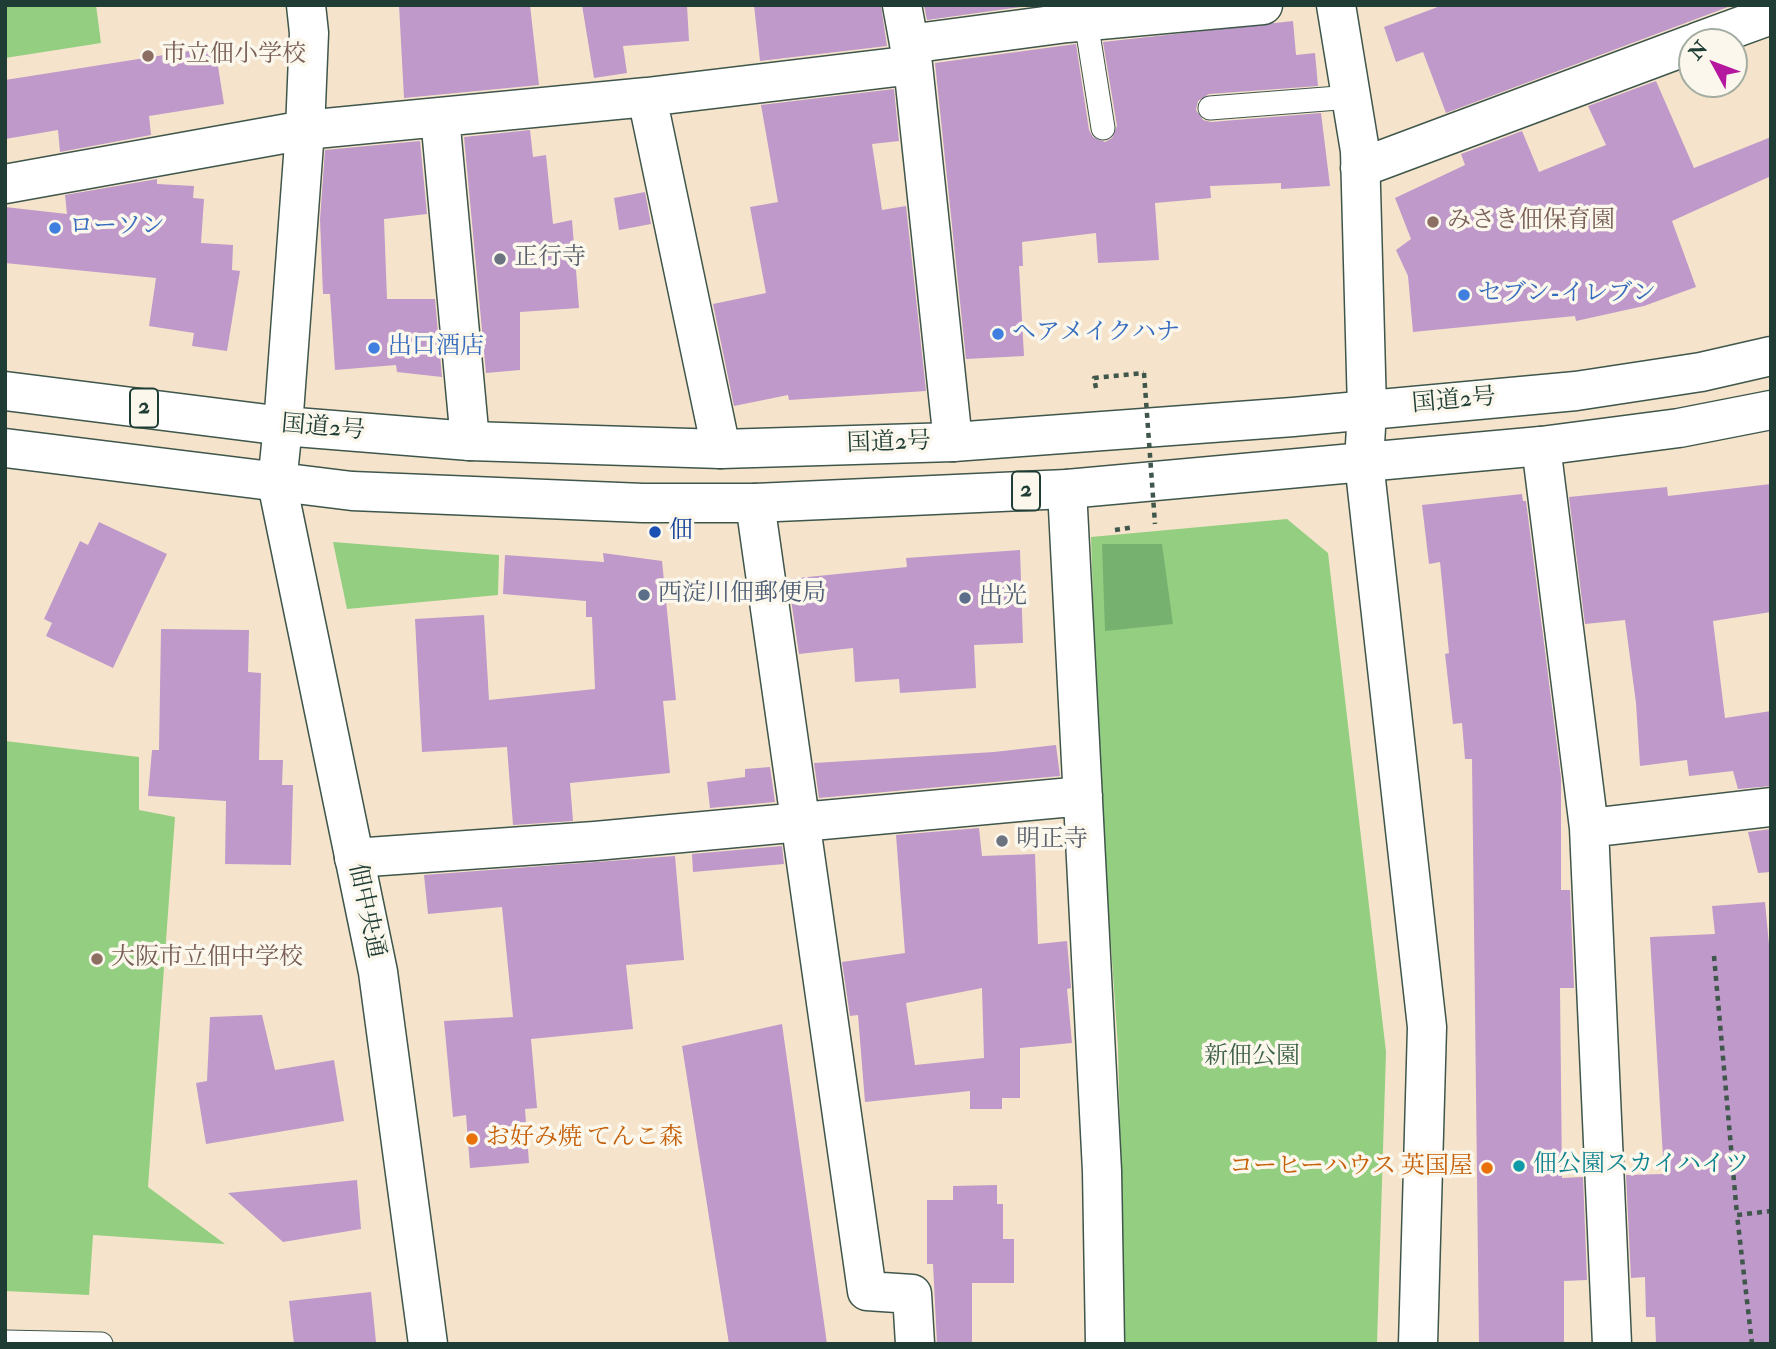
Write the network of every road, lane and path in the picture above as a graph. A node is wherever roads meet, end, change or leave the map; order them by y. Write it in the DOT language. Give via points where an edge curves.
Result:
graph roads {
  1 [pos="306,5"];
  2 [pos="902,5"];
  3 [pos="1263,5"];
  4 [pos="1336,5"];
  5 [pos="1771,15"];
  6 [pos="1086,21"];
  7 [pos="1735,28"];
  8 [pos="1678,49"];
  9 [pos="911,55"];
  10 [pos="647,97"];
  11 [pos="1351,97"];
  12 [pos="1210,108"];
  13 [pos="440,117"];
  14 [pos="1103,128"];
  15 [pos="305,130"];
  16 [pos="1360,168"];
  17 [pos="5,184"];
  18 [pos="1770,362"];
  19 [pos="1104,387"];
  20 [pos="5,391"];
  21 [pos="1367,410"];
  22 [pos="1771,410"];
  23 [pos="283,426"];
  24 [pos="470,441"];
  25 [pos="953,442"];
  26 [pos="1541,446"];
  27 [pos="5,448"];
  28 [pos="721,449"];
  29 [pos="1364,461"];
  30 [pos="277,483"];
  31 [pos="1067,489"];
  32 [pos="755,503"];
  33 [pos="1154,524"];
  34 [pos="1083,796"];
  35 [pos="1771,807"];
  36 [pos="800,821"];
  37 [pos="1589,828"];
  38 [pos="355,858"];
  39 [pos="1714,956"];
  40 [pos="1771,1211"];
  41 [pos="1737,1215"];
  42 [pos="5,1342"];
  43 [pos="101,1344"];
  44 [pos="428,1344"];
  45 [pos="915,1344"];
  46 [pos="1105,1344"];
  47 [pos="1418,1344"];
  48 [pos="1612,1344"];
  49 [pos="1752,1344"];
  1 -- 15 [label="main road, 佃中央通"];
  2 -- 9 [label="main road"];
  3 -- 6 [label="main road"];
  4 -- 11 [label="main road"];
  5 -- 7 [label="main road"];
  6 -- 9 [label="main road"];
  6 -- 14 [label="lane"];
  8 -- 16 [label="main road"];
  9 -- 10 [label="main road"];
  9 -- 25 [label="main road"];
  10 -- 13 [label="main road"];
  10 -- 28 [label="main road"];
  11 -- 12 [label="lane"];
  11 -- 16 [label="main road"];
  13 -- 15 [label="main road"];
  13 -- 24 [label="main road"];
  15 -- 17 [label="main road"];
  15 -- 23 [label="main road, 佃中央通"];
  16 -- 21 [label="main road"];
  18 -- 21 [label="main road, 国道2号 / 2" via="1576,391"];
  19 -- 33 [label="path, bridge" via="1094,388 1094,378 1144,373"];
  20 -- 23 [label="main road, 国道2号 / 2"];
  21 -- 25 [label="main road, 国道2号 / 2"];
  21 -- 29 [label="main road"];
  22 -- 26 [label="main road, 2" via="1679,428"];
  23 -- 24 [label="main road, 国道2号 / 2"];
  23 -- 30 [label="main road, 佃中央通"];
  24 -- 28 [label="main road, 国道2号 / 2"];
  25 -- 28 [label="main road, 国道2号 / 2"];
  26 -- 29 [label="main road, 2"];
  26 -- 37 [label="main road"];
  27 -- 30 [label="main road, 2"];
  29 -- 31 [label="main road, 2"];
  29 -- 47 [label="main road" via="1427,1027"];
  30 -- 32 [label="main road, 2" via="462,498"];
  30 -- 38 [label="main road, 佃中央通"];
  31 -- 32 [label="main road, 2"];
  31 -- 34 [label="main road"];
  32 -- 36 [label="main road"];
  34 -- 36 [label="main road"];
  34 -- 46 [label="main road" via="1102,1171"];
  35 -- 37 [label="main road"];
  36 -- 38 [label="main road"];
  36 -- 45 [label="main road" via="867,1292 912,1294"];
  37 -- 48 [label="main road"];
  38 -- 44 [label="main road, 佃中央通" via="378,972"];
  39 -- 41 [label="path"];
  40 -- 41 [label="path"];
  41 -- 49 [label="path"];
  42 -- 43 [label="lane"];
}
